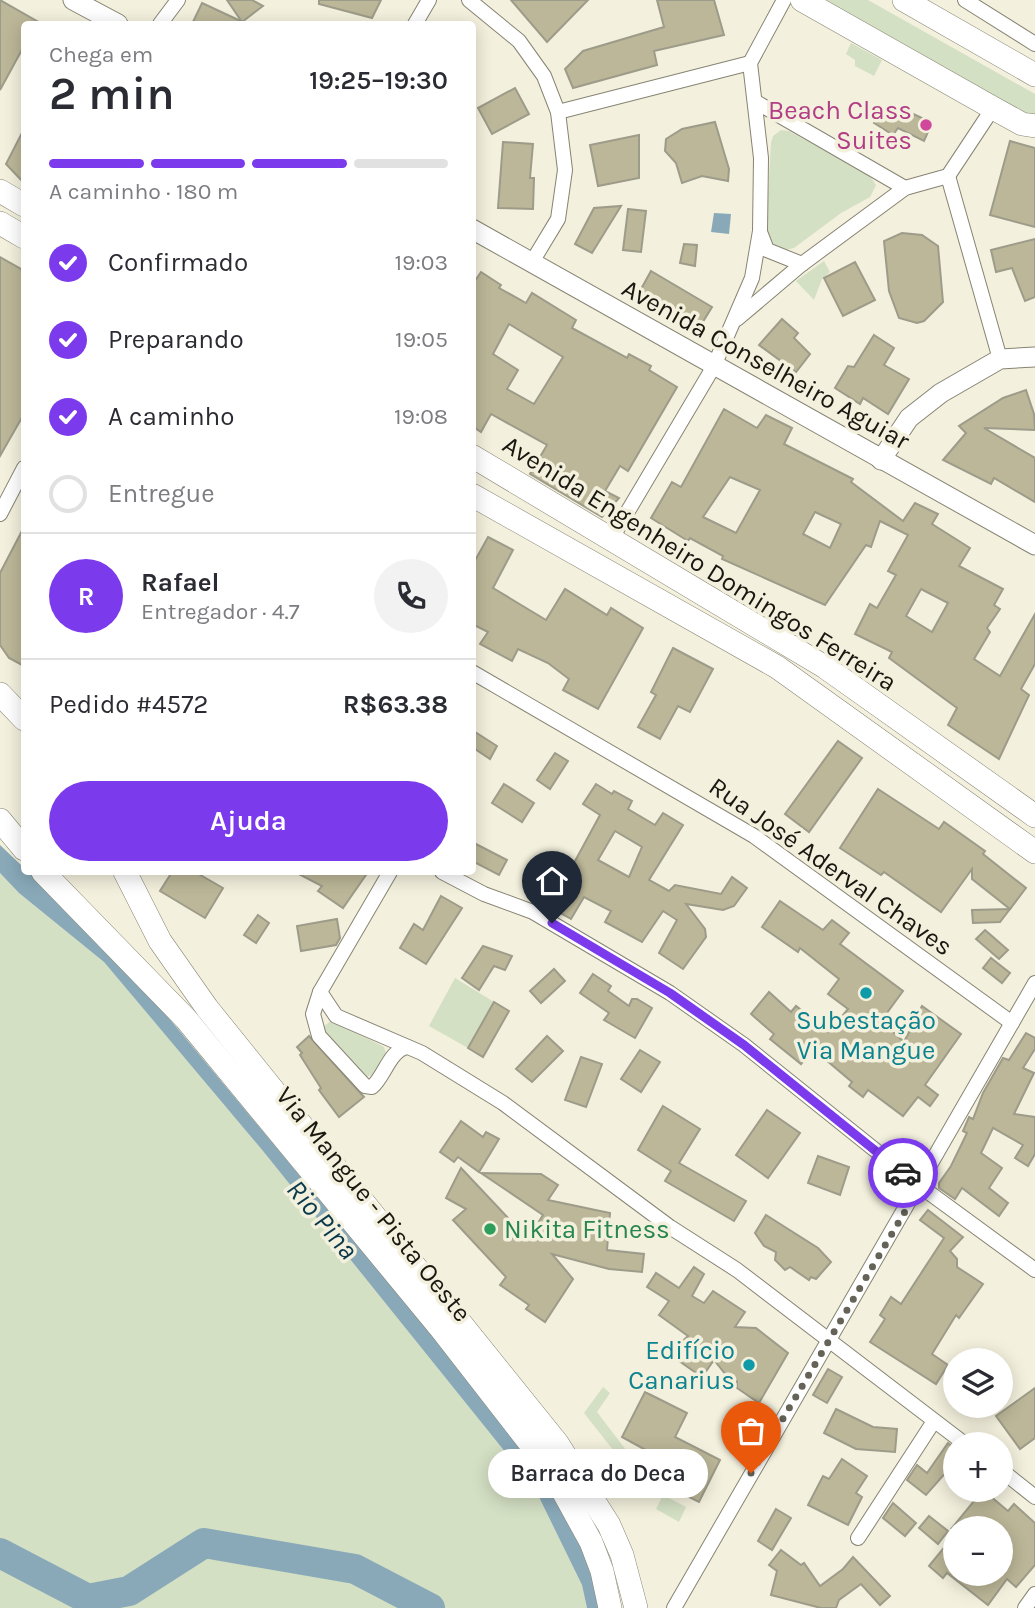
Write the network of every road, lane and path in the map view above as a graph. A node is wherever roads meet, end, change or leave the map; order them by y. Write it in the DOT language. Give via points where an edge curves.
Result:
graph roads {
  1 [pos="73,0"];
  2 [pos="178,0"];
  3 [pos="429,0"];
  4 [pos="469,0"];
  5 [pos="784,0"];
  6 [pos="802,0"];
  7 [pos="904,0"];
  8 [pos="965,0"];
  9 [pos="112,21"];
  10 [pos="162,21"];
  11 [pos="417,21"];
  12 [pos="1035,44"];
  13 [pos="750,63"];
  14 [pos="1035,75"];
  15 [pos="756,102"];
  16 [pos="993,108"];
  17 [pos="558,112"];
  18 [pos="1035,126"];
  19 [pos="948,177"];
  20 [pos="905,188"];
  21 [pos="0,191"];
  22 [pos="21,203"];
  23 [pos="0,223"];
  24 [pos="476,231"];
  25 [pos="760,231"];
  26 [pos="21,235"];
  27 [pos="533,262"];
  28 [pos="802,264"];
  29 [pos="736,320"];
  30 [pos="1035,357"];
  31 [pos="1000,359"];
  32 [pos="714,366"];
  33 [pos="476,458"];
  34 [pos="881,460"];
  35 [pos="21,474"];
  36 [pos="476,497"];
  37 [pos="0,514"];
  38 [pos="612,538"];
  39 [pos="1035,545"];
  40 [pos="476,674"];
  41 [pos="0,694"];
  42 [pos="21,716"];
  43 [pos="1035,816"];
  44 [pos="0,820"];
  45 [pos="21,843"];
  46 [pos="1035,852"];
  47 [pos="46,875"];
  48 [pos="127,875"];
  49 [pos="388,875"];
  50 [pos="448,875"];
  51 [pos="1035,984"];
  52 [pos="320,992"];
  53 [pos="1012,1023"];
  54 [pos="407,1047"];
  55 [pos="920,1186"];
  56 [pos="1035,1270"];
  57 [pos="827,1340"];
  58 [pos="934,1421"];
  59 [pos="949,1432"];
  60 [pos="1013,1480"];
  61 [pos="1035,1497"];
  62 [pos="858,1538"];
  63 [pos="1035,1594"];
  64 [pos="679,1607"];
  65 [pos="610,1608"];
  66 [pos="636,1608"];
  67 [pos="1025,1608"];
  1 -- 9 [label="main road"];
  2 -- 10 [label="street"];
  3 -- 11 [label="street"];
  4 -- 17 [label="street" via="519,41 544,76"];
  5 -- 13 [label="street"];
  6 -- 16 [label="main road"];
  7 -- 14 [label="main road"];
  8 -- 12 [label="street"];
  13 -- 15 [label="street"];
  13 -- 17 [label="street"];
  15 -- 20 [label="street"];
  15 -- 25 [label="street"];
  16 -- 18 [label="main road" via="1021,124"];
  16 -- 19 [label="street"];
  17 -- 27 [label="street" via="565,170 558,219"];
  19 -- 20 [label="street"];
  19 -- 31 [label="street"];
  20 -- 28 [label="street"];
  21 -- 22 [label="main road"];
  23 -- 26 [label="main road"];
  24 -- 27 [label="main road, Avenida Conselheiro Aguiar"];
  25 -- 28 [label="street" via="766,250"];
  25 -- 29 [label="street" via="752,278"];
  27 -- 32 [label="main road, Avenida Conselheiro Aguiar"];
  28 -- 29 [label="street"];
  29 -- 32 [label="street"];
  30 -- 31 [label="main road"];
  31 -- 34 [label="main road" via="915,413"];
  32 -- 34 [label="main road, Avenida Conselheiro Aguiar"];
  32 -- 38 [label="street"];
  33 -- 38 [label="main road, Avenida Engenheiro Domingos Ferreira"];
  34 -- 39 [label="main road, Avenida Conselheiro Aguiar"];
  35 -- 37 [label="street"];
  36 -- 46 [label="main road, Avenida Engenheiro Domingos Ferreira" via="777,667"];
  38 -- 43 [label="main road, Avenida Engenheiro Domingos Ferreira" via="825,667"];
  40 -- 53 [label="street, Rua José Aderval Chaves" via="754,836"];
  41 -- 42 [label="main road"];
  44 -- 45 [label="main road"];
  47 -- 65 [label="main road, Via Mangue - Pista Oeste" via="186,1019 529,1442 558,1482 591,1542"];
  48 -- 66 [label="main road" via="160,941 207,1009 557,1443 609,1525"];
  49 -- 52 [label="street"];
  50 -- 55 [label="street" via="526,908 670,993 744,1045"];
  51 -- 53 [label="street"];
  52 -- 54 [label="street" via="336,1016"];
  52 -- 54 [label="street" via="313,1014 319,1036 365,1086 378,1082 397,1051"];
  53 -- 55 [label="street"];
  54 -- 57 [label="street" via="514,1111"];
  55 -- 56 [label="street"];
  55 -- 57 [label="street"];
  57 -- 58 [label="street"];
  57 -- 64 [label="street" via="683,1590"];
  58 -- 59 [label="street"];
  58 -- 62 [label="street"];
  60 -- 61 [label="street"];
  63 -- 67 [label="street"];
}
